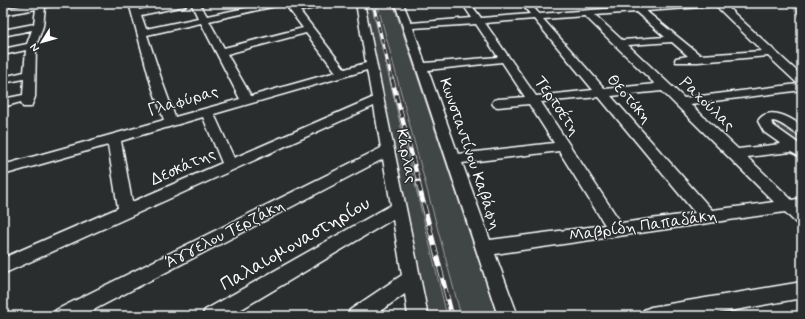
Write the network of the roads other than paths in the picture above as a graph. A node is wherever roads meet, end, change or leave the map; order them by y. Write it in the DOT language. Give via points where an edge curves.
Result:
graph roads {
  1 [pos="52,3"];
  2 [pos="185,3"];
  3 [pos="195,3"];
  4 [pos="281,3"];
  5 [pos="327,3"];
  6 [pos="360,3"];
  7 [pos="399,3"];
  8 [pos="466,3"];
  9 [pos="525,3"];
  10 [pos="607,3"];
  11 [pos="718,3"];
  12 [pos="41,4"];
  13 [pos="169,5"];
  14 [pos="671,5"];
  15 [pos="292,6"];
  16 [pos="134,8"];
  17 [pos="638,9"];
  18 [pos="616,11"];
  19 [pos="3,12"];
  20 [pos="588,13"];
  21 [pos="536,17"];
  22 [pos="204,20"];
  23 [pos="478,20"];
  24 [pos="38,26"];
  25 [pos="407,26"];
  26 [pos="309,29"];
  27 [pos="3,33"];
  28 [pos="142,33"];
  29 [pos="674,39"];
  30 [pos="619,43"];
  31 [pos="31,46"];
  32 [pos="3,52"];
  33 [pos="221,52"];
  34 [pos="770,53"];
  35 [pos="505,59"];
  36 [pos="698,59"];
  37 [pos="680,60"];
  38 [pos="372,65"];
  39 [pos="422,67"];
  40 [pos="342,73"];
  41 [pos="30,74"];
  42 [pos="3,80"];
  43 [pos="802,82"];
  44 [pos="665,87"];
  45 [pos="802,87"];
  46 [pos="602,93"];
  47 [pos="247,100"];
  48 [pos="378,100"];
  49 [pos="533,100"];
  50 [pos="680,102"];
  51 [pos="3,103"];
  52 [pos="498,103"];
  53 [pos="207,112"];
  54 [pos="171,122"];
  55 [pos="802,132"];
  56 [pos="114,138"];
  57 [pos="563,146"];
  58 [pos="797,150"];
  59 [pos="387,151"];
  60 [pos="735,154"];
  61 [pos="453,159"];
  62 [pos="230,166"];
  63 [pos="3,170"];
  64 [pos="795,205"];
  65 [pos="399,208"];
  66 [pos="126,212"];
  67 [pos="708,217"];
  68 [pos="802,219"];
  69 [pos="616,229"];
  70 [pos="484,248"];
  71 [pos="3,266"];
  72 [pos="411,279"];
  73 [pos="802,290"];
  74 [pos="64,316"];
  75 [pos="212,316"];
  76 [pos="357,316"];
  77 [pos="418,316"];
  78 [pos="508,316"];
  79 [pos="651,316"];
  1 -- 12 [label="street"];
  2 -- 13 [label="street"];
  3 -- 22 [label="street"];
  4 -- 22 [label="street"];
  5 -- 15 [label="street"];
  6 -- 38 [label="street, Κάρλας"];
  7 -- 25 [label="street, Κωνσταντίνου Καβάφη"];
  8 -- 23 [label="street, Τερτσέτη"];
  9 -- 21 [label="street, Θεοτόκη"];
  10 -- 18 [label="street"];
  11 -- 14 [label="street"];
  11 -- 34 [label="street"];
  12 -- 19 [label="street"];
  12 -- 24 [label="street"];
  13 -- 16 [label="street"];
  14 -- 17 [label="street"];
  15 -- 26 [label="street"];
  16 -- 28 [label="street"];
  17 -- 18 [label="street"];
  17 -- 29 [label="street"];
  18 -- 20 [label="street"];
  20 -- 21 [label="street"];
  20 -- 30 [label="street, Ραχούλας"];
  21 -- 23 [label="street"];
  21 -- 46 [label="street, Θεοτόκη"];
  22 -- 28 [label="street"];
  22 -- 33 [label="street"];
  23 -- 25 [label="street"];
  23 -- 35 [label="street, Τερτσέτη"];
  24 -- 27 [label="street"];
  24 -- 31 [label="street"];
  25 -- 39 [label="street, Κωνσταντίνου Καβάφη"];
  26 -- 33 [label="street"];
  26 -- 40 [label="street"];
  28 -- 54 [label="street"];
  29 -- 30 [label="street"];
  29 -- 36 [label="street"];
  30 -- 44 [label="street, Ραχούλας"];
  31 -- 32 [label="street"];
  31 -- 41 [label="street"];
  33 -- 47 [label="street"];
  34 -- 36 [label="street"];
  34 -- 43 [label="street"];
  35 -- 39 [label="street"];
  35 -- 49 [label="street, Τερτσέτη"];
  36 -- 37 [label="street"];
  38 -- 40 [label="street, Γλαφύρας"];
  38 -- 48 [label="street, Κάρλας"];
  39 -- 61 [label="street, Κωνσταντίνου Καβάφη"];
  40 -- 47 [label="street, Γλαφύρας"];
  41 -- 42 [label="street"];
  41 -- 51 [label="street" via="28,100"];
  44 -- 46 [label="street"];
  44 -- 50 [label="street, Ραχούλας"];
  45 -- 50 [label="street"];
  46 -- 49 [label="street"];
  46 -- 67 [label="street, Θεοτόκη"];
  47 -- 53 [label="street, Γλαφύρας"];
  48 -- 59 [label="street, Κάρλας"];
  48 -- 62 [label="street, Δεσκάτης"];
  49 -- 52 [label="street"];
  49 -- 57 [label="street, Τερτσέτη"];
  50 -- 60 [label="street, Ραχούλας"];
  53 -- 54 [label="street, Γλαφύρας"];
  53 -- 62 [label="street"];
  54 -- 56 [label="street, Γλαφύρας"];
  55 -- 58 [label="street" via="783,120 764,120 766,126"];
  56 -- 63 [label="street, Γλαφύρας"];
  56 -- 66 [label="street"];
  57 -- 61 [label="street"];
  57 -- 69 [label="street, Τερτσέτη"];
  58 -- 60 [label="street"];
  59 -- 65 [label="street, Κάρλας"];
  59 -- 74 [label="street, Άγγελου Τερζάκη"];
  60 -- 64 [label="street, Ραχούλας"];
  61 -- 70 [label="street, Κωνσταντίνου Καβάφη"];
  62 -- 66 [label="street, Δεσκάτης"];
  64 -- 67 [label="street, Μαβρίδη Παπαδάκη"];
  64 -- 68 [label="street, Ραχούλας"];
  65 -- 72 [label="street, Κάρλας"];
  65 -- 75 [label="street, Παλαιομοναστηρίου"];
  66 -- 71 [label="street, Δεσκάτης"];
  67 -- 69 [label="street, Μαβρίδη Παπαδάκη"];
  69 -- 70 [label="street, Μαβρίδη Παπαδάκη"];
  70 -- 78 [label="street, Κωνσταντίνου Καβάφη"];
  72 -- 76 [label="street"];
  72 -- 77 [label="street, Κάρλας"];
  73 -- 79 [label="street"];
}
